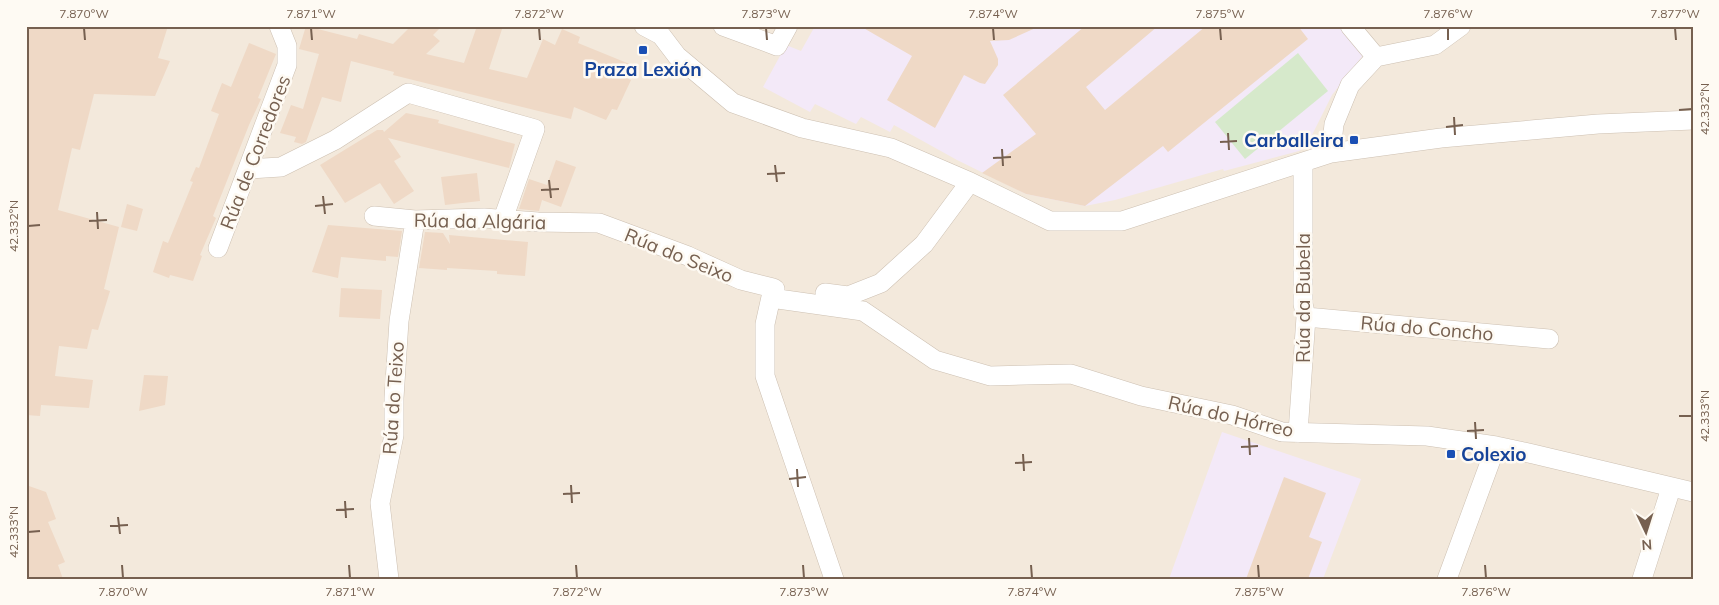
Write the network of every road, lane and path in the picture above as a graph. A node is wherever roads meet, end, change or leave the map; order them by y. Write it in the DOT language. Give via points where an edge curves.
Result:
graph roads {
  1 [pos="279,26"];
  2 [pos="644,26"];
  3 [pos="723,26"];
  4 [pos="788,26"];
  5 [pos="1350,26"];
  6 [pos="1461,26"];
  7 [pos="663,31"];
  8 [pos="1376,57"];
  9 [pos="1693,120"];
  10 [pos="1331,153"];
  11 [pos="1303,162"];
  12 [pos="248,169"];
  13 [pos="970,182"];
  14 [pos="374,216"];
  15 [pos="504,219"];
  16 [pos="415,220"];
  17 [pos="586,223"];
  18 [pos="218,248"];
  19 [pos="772,293"];
  20 [pos="846,308"];
  21 [pos="1306,317"];
  22 [pos="1549,340"];
  23 [pos="1298,433"];
  24 [pos="1496,446"];
  25 [pos="1671,488"];
  26 [pos="1693,492"];
  27 [pos="388,578"];
  28 [pos="834,579"];
  29 [pos="1447,579"];
  30 [pos="1642,579"];
  1 -- 12 [label="street, Rúa de Corredores" via="287,46 287,65"];
  2 -- 7 [label="street"];
  3 -- 4 [label="street" via="777,46"];
  5 -- 8 [label="street"];
  6 -- 8 [label="street" via="1435,46"];
  7 -- 13 [label="street" via="677,56 733,103 802,128 891,148"];
  8 -- 10 [label="street" via="1350,85 1334,124"];
  9 -- 10 [label="street" via="1598,124 1441,138"];
  10 -- 11 [label="street"];
  11 -- 13 [label="street" via="1122,221 1050,221"];
  11 -- 21 [label="street, Rúa da Bubela" via="1303,304"];
  12 -- 15 [label="street" via="281,167 335,140 408,93 535,129"];
  12 -- 18 [label="street, Rúa de Corredores"];
  13 -- 19 [label="street, Rúa do Seixo" via="924,244 881,283 848,296"];
  14 -- 16 [label="street, Rúa da Algária"];
  15 -- 16 [label="street, Rúa da Algária"];
  15 -- 17 [label="street, Rúa da Algária"];
  16 -- 27 [label="street, Rúa do Teixo" via="399,321 394,435 380,503"];
  17 -- 19 [label="street, Rúa do Seixo" via="598,223 688,256"];
  19 -- 20 [label="street, Rúa do Seixo"];
  19 -- 28 [label="street" via="765,324 765,376"];
  20 -- 23 [label="street, Rúa do Hórreo" via="863,311 935,360 990,376 1071,374 1141,396 1232,415 1282,432"];
  21 -- 22 [label="street, Rúa do Concho"];
  21 -- 23 [label="street, Rúa da Bubela"];
  23 -- 24 [label="street, Rúa do Hórreo" via="1427,436"];
  24 -- 25 [label="street, Rúa do Hórreo"];
  24 -- 29 [label="street"];
  25 -- 26 [label="street, Rúa do Hórreo"];
  25 -- 30 [label="street"];
}
